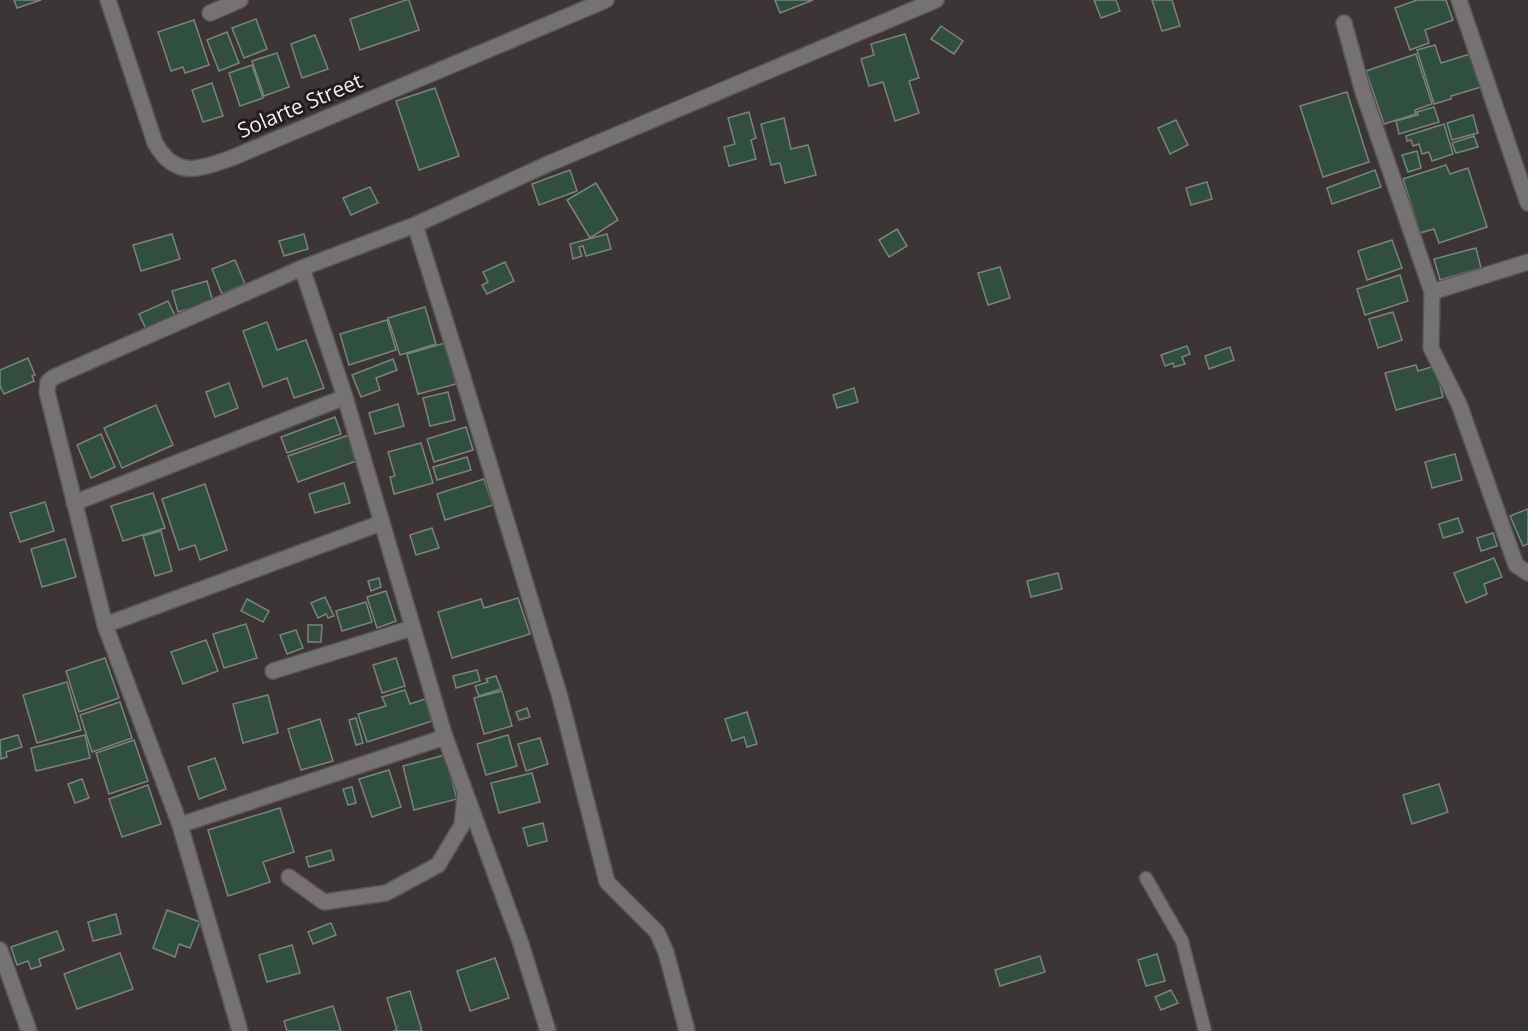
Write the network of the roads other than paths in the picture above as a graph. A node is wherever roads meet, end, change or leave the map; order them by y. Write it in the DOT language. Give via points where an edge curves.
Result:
graph roads {
  1 [pos="108,0"];
  2 [pos="240,0"];
  3 [pos="606,0"];
  4 [pos="936,0"];
  5 [pos="1459,0"];
  6 [pos="210,13"];
  7 [pos="1344,23"];
  8 [pos="1528,203"];
  9 [pos="414,225"];
  10 [pos="1528,262"];
  11 [pos="302,268"];
  12 [pos="1432,292"];
  13 [pos="345,397"];
  14 [pos="74,503"];
  15 [pos="381,523"];
  16 [pos="1528,573"];
  17 [pos="105,625"];
  18 [pos="412,628"];
  19 [pos="273,671"];
  20 [pos="445,737"];
  21 [pos="465,792"];
  22 [pos="180,825"];
  23 [pos="289,877"];
  24 [pos="1146,878"];
  25 [pos="0,950"];
  26 [pos="29,1031"];
  27 [pos="240,1031"];
  28 [pos="548,1031"];
  29 [pos="687,1031"];
  30 [pos="1205,1031"];
  1 -- 3 [label="street, Solarte Street" via="155,142 163,157 189,170 234,157"];
  2 -- 6 [label="street"];
  4 -- 9 [label="street"];
  5 -- 8 [label="street"];
  7 -- 12 [label="street" via="1363,92"];
  9 -- 11 [label="street"];
  9 -- 29 [label="street" via="560,697 607,882 657,932"];
  10 -- 12 [label="street"];
  11 -- 13 [label="street"];
  11 -- 14 [label="street" via="48,382 47,392"];
  12 -- 16 [label="street" via="1431,348 1460,404 1516,565"];
  13 -- 14 [label="street"];
  13 -- 15 [label="street"];
  14 -- 17 [label="street"];
  15 -- 17 [label="street"];
  15 -- 18 [label="street"];
  17 -- 22 [label="street"];
  18 -- 19 [label="street"];
  18 -- 20 [label="street"];
  20 -- 21 [label="street"];
  20 -- 22 [label="street"];
  21 -- 23 [label="street" via="462,825 438,865 386,893 324,902"];
  21 -- 28 [label="street" via="521,944"];
  22 -- 27 [label="street"];
  24 -- 30 [label="lane" via="1182,941"];
  25 -- 26 [label="street"];
}
